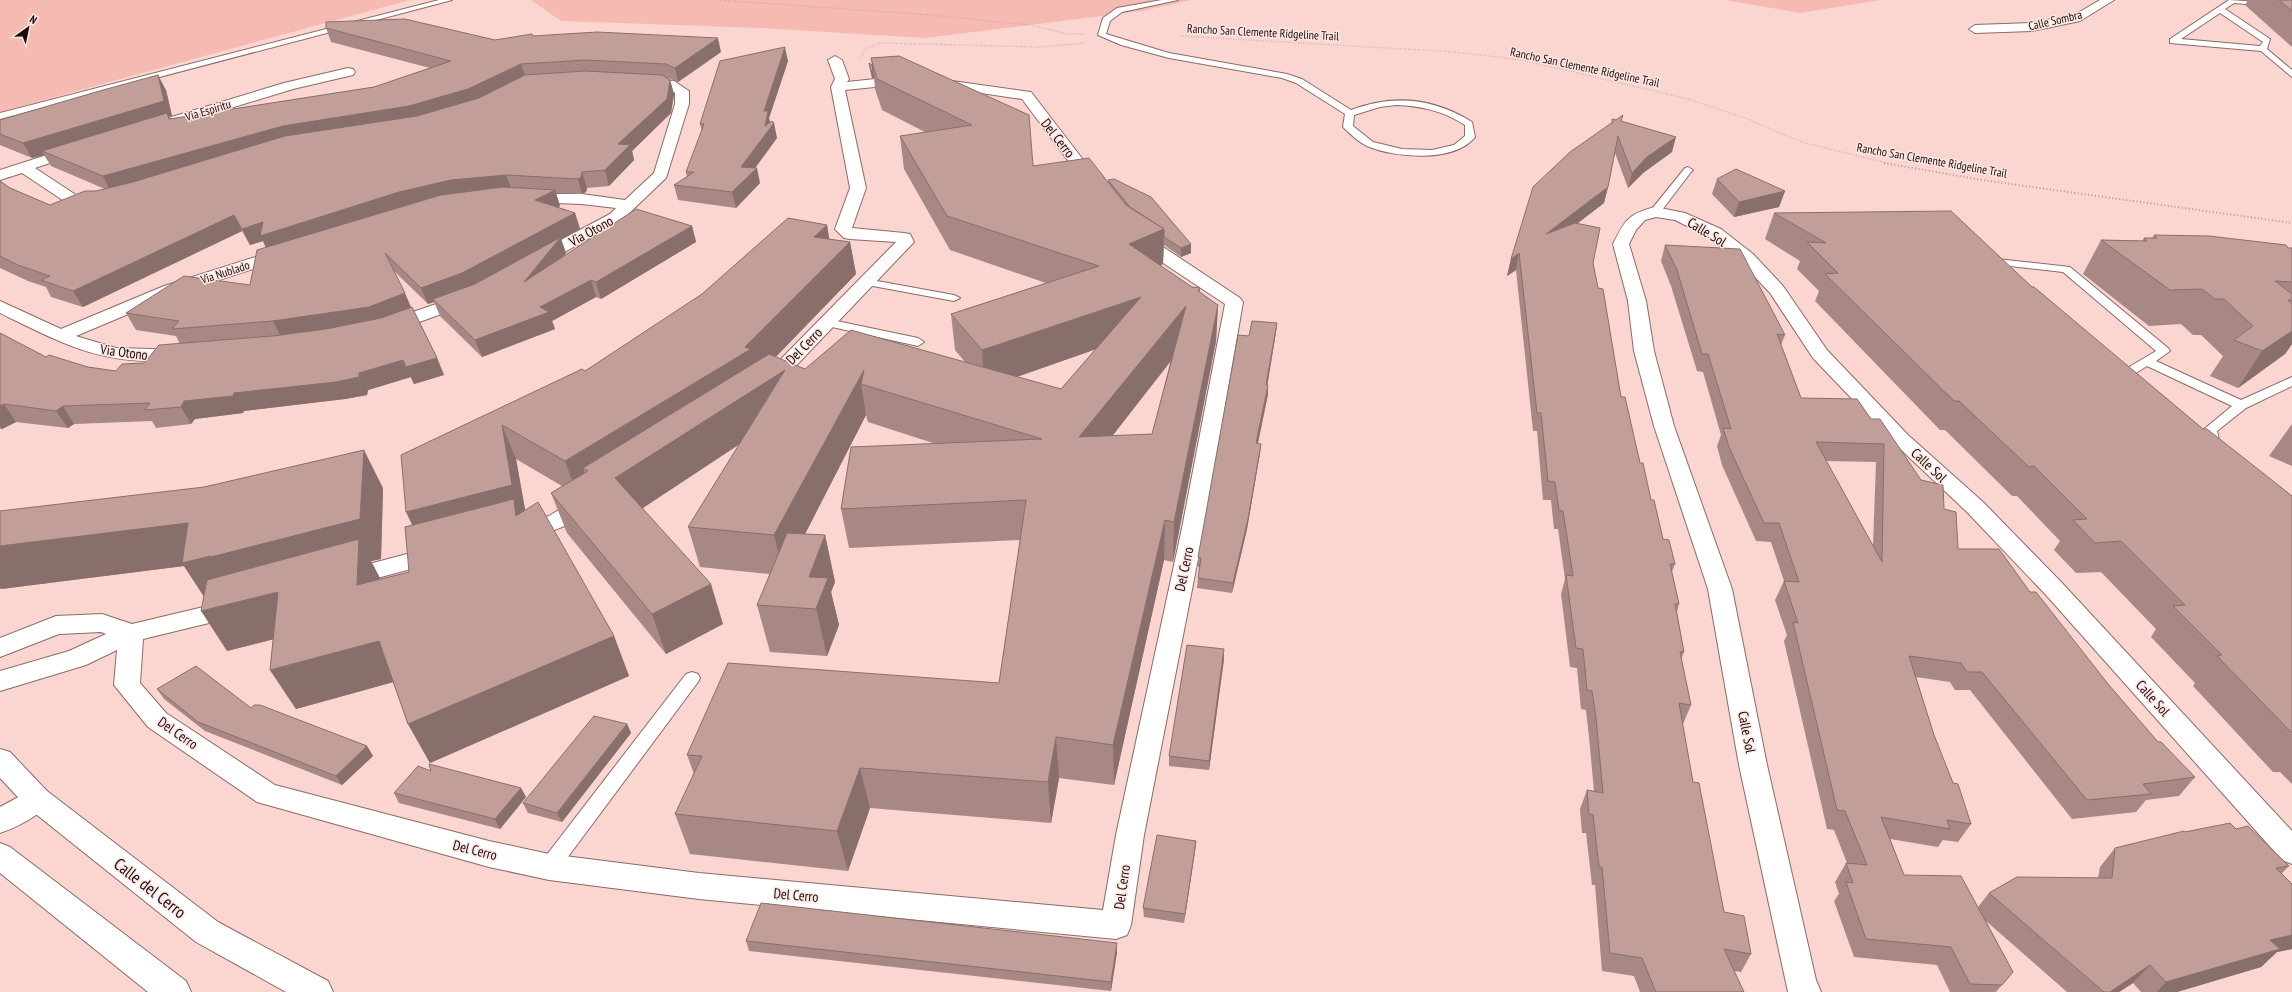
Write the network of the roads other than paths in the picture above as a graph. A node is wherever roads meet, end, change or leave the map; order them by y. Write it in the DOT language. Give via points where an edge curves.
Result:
graph roads {
  1 [pos="448,0"];
  2 [pos="1174,0"];
  3 [pos="2108,0"];
  4 [pos="2234,1"];
  5 [pos="2292,6"];
  6 [pos="2221,10"];
  7 [pos="1975,29"];
  8 [pos="2262,49"];
  9 [pos="836,60"];
  10 [pos="348,72"];
  11 [pos="2292,74"];
  12 [pos="629,82"];
  13 [pos="838,87"];
  14 [pos="1350,113"];
  15 [pos="0,116"];
  16 [pos="143,130"];
  17 [pos="90,146"];
  18 [pos="23,167"];
  19 [pos="1688,170"];
  20 [pos="0,174"];
  21 [pos="511,197"];
  22 [pos="113,199"];
  23 [pos="1106,199"];
  24 [pos="630,205"];
  25 [pos="1655,212"];
  26 [pos="1124,223"];
  27 [pos="303,247"];
  28 [pos="522,269"];
  29 [pos="1997,276"];
  30 [pos="866,282"];
  31 [pos="482,291"];
  32 [pos="954,298"];
  33 [pos="0,306"];
  34 [pos="827,324"];
  35 [pos="373,331"];
  36 [pos="62,335"];
  37 [pos="918,342"];
  38 [pos="197,353"];
  39 [pos="2148,362"];
  40 [pos="2292,381"];
  41 [pos="2126,391"];
  42 [pos="757,394"];
  43 [pos="2241,405"];
  44 [pos="2224,460"];
  45 [pos="603,492"];
  46 [pos="504,536"];
  47 [pos="458,548"];
  48 [pos="330,582"];
  49 [pos="254,603"];
  50 [pos="131,633"];
  51 [pos="0,648"];
  52 [pos="692,678"];
  53 [pos="0,681"];
  54 [pos="0,760"];
  55 [pos="37,799"];
  56 [pos="0,821"];
  57 [pos="2292,851"];
  58 [pos="0,856"];
  59 [pos="549,867"];
  60 [pos="176,992"];
  61 [pos="317,992"];
  62 [pos="1806,992"];
  1 -- 15 [label="lane"];
  2 -- 14 [label="lane" via="1120,10 1106,20 1102,35 1156,52 1284,76 1299,81"];
  3 -- 7 [label="street, Calle Sombra" via="2080,17 2032,27"];
  4 -- 5 [label="lane"];
  4 -- 6 [label="lane"];
  6 -- 8 [label="lane" via="2266,41"];
  6 -- 8 [label="lane" via="2173,41"];
  8 -- 11 [label="lane"];
  9 -- 13 [label="street, Del Cerro" via="842,79"];
  10 -- 16 [label="street, Via Espiritu" via="289,86"];
  12 -- 24 [label="street, Via Otono" via="668,84 682,91 682,104 661,176"];
  13 -- 23 [label="street, Del Cerro" via="910,80 1026,95"];
  13 -- 30 [label="street, Del Cerro" via="858,188 843,229 850,234 906,240"];
  14 -- 14 [label="lane" via="1348,127 1370,144 1402,152 1432,153 1457,147 1470,137 1470,124 1454,112 1430,105 1397,102 1374,104"];
  17 -- 18 [label="street"];
  18 -- 20 [label="street"];
  18 -- 22 [label="street" via="76,202"];
  19 -- 25 [label="lane"];
  21 -- 24 [label="street"];
  24 -- 28 [label="street, Via Otono" via="616,217"];
  25 -- 57 [label="street, Calle Sol" via="1693,221 1715,233 1747,258 1777,290 1820,354 1901,439 1975,507 2054,589"];
  25 -- 62 [label="street, Calle Sol" via="1639,217 1629,228 1621,244 1637,301 1644,351 1664,426 1720,589 1757,780 1801,986"];
  26 -- 59 [label="street, Del Cerro" via="1134,236 1234,302 1193,528 1130,834 1116,925 699,886"];
  27 -- 36 [label="street, Via Nublado" via="170,290"];
  29 -- 39 [label="lane" via="1977,258 2066,269 2164,351"];
  30 -- 32 [label="lane"];
  30 -- 34 [label="street, Del Cerro"];
  31 -- 35 [label="street" via="430,313"];
  33 -- 36 [label="street, Via Otono"];
  34 -- 37 [label="lane"];
  34 -- 42 [label="street, Del Cerro" via="784,367 770,386"];
  36 -- 38 [label="street, Via Otono" via="93,349 118,354 158,356"];
  39 -- 41 [label="lane" via="2111,378"];
  39 -- 43 [label="lane"];
  40 -- 43 [label="lane"];
  43 -- 44 [label="lane" via="2210,430 2214,450"];
  45 -- 46 [label="street" via="556,522"];
  47 -- 48 [label="street"];
  49 -- 50 [label="street"];
  50 -- 51 [label="street" via="102,623 56,625"];
  50 -- 53 [label="street" via="77,658"];
  50 -- 59 [label="street, Del Cerro" via="127,685 157,720 268,794 482,852"];
  52 -- 59 [label="lane"];
  54 -- 55 [label="street, Calle del Cerro"];
  55 -- 56 [label="street"];
  55 -- 61 [label="street, Calle del Cerro" via="207,932"];
  58 -- 60 [label="street"];
}
